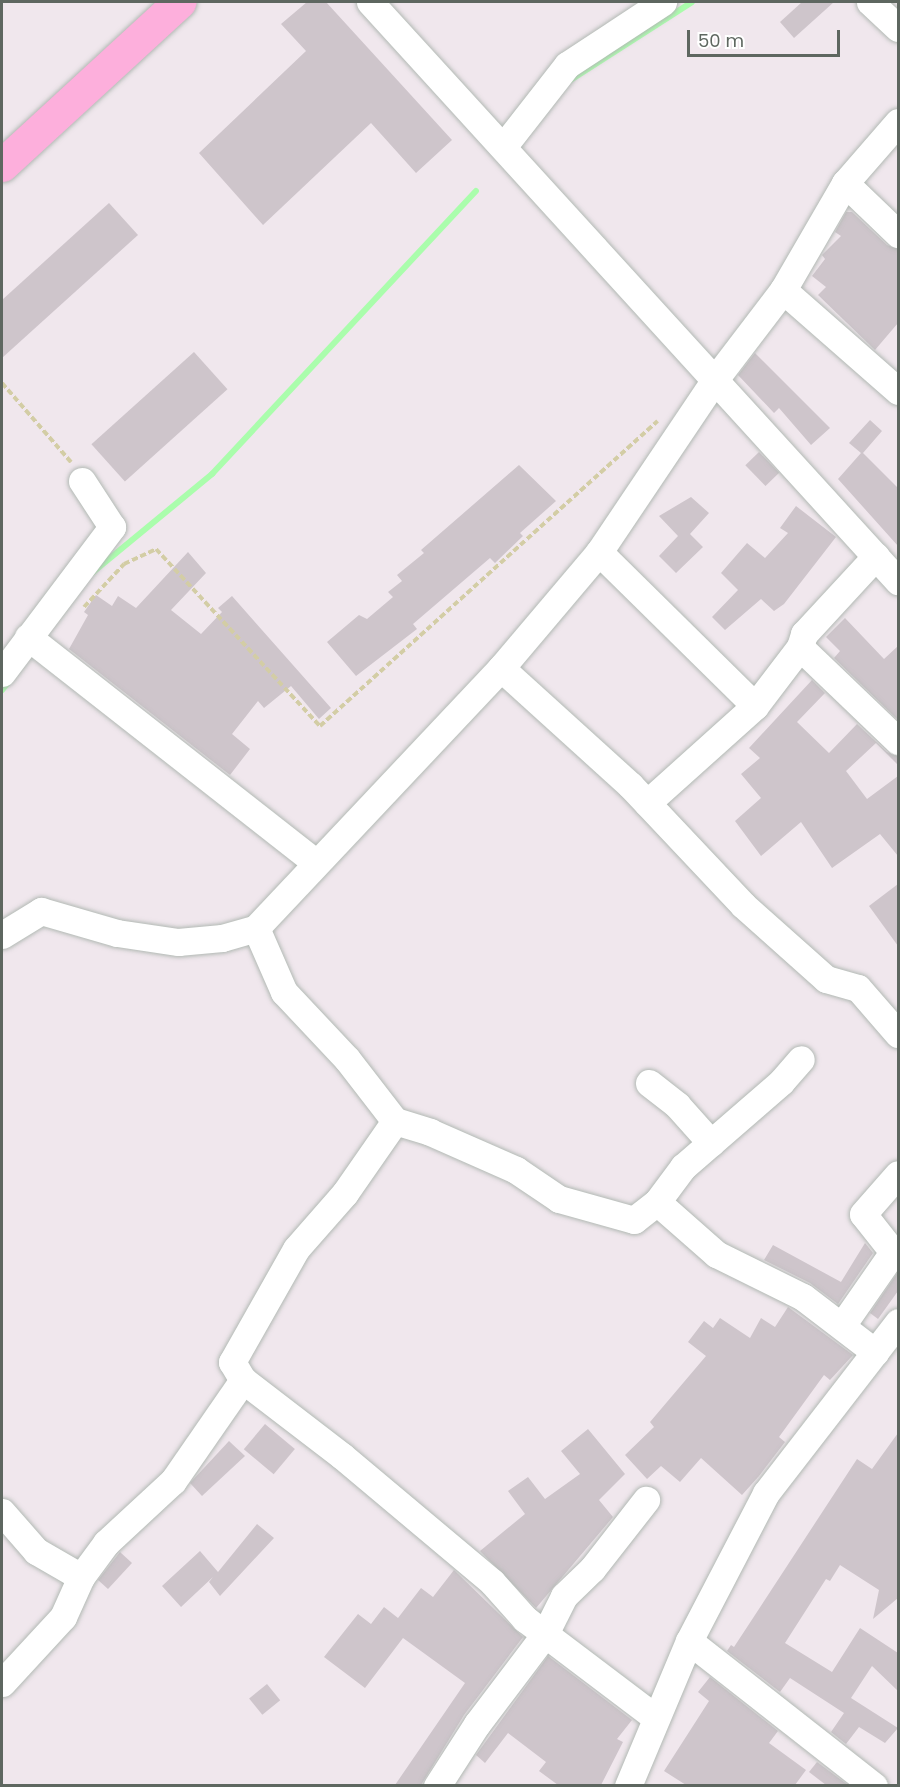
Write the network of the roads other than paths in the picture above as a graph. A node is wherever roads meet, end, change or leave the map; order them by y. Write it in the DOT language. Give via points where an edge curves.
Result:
graph roads {
  1 [pos="179,2"];
  2 [pos="370,2"];
  3 [pos="663,2"];
  4 [pos="870,2"];
  5 [pos="898,28"];
  6 [pos="898,122"];
  7 [pos="503,147"];
  8 [pos="2,165"];
  9 [pos="844,183"];
  10 [pos="898,234"];
  11 [pos="783,290"];
  12 [pos="716,378"];
  13 [pos="898,391"];
  14 [pos="82,481"];
  15 [pos="599,552"];
  16 [pos="876,556"];
  17 [pos="898,581"];
  18 [pos="35,644"];
  19 [pos="800,647"];
  20 [pos="501,668"];
  21 [pos="2,673"];
  22 [pos="755,706"];
  23 [pos="898,741"];
  24 [pos="647,803"];
  25 [pos="316,863"];
  26 [pos="256,928"];
  27 [pos="2,935"];
  28 [pos="898,1034"];
  29 [pos="801,1059"];
  30 [pos="649,1083"];
  31 [pos="396,1121"];
  32 [pos="711,1143"];
  33 [pos="898,1174"];
  34 [pos="657,1202"];
  35 [pos="898,1322"];
  36 [pos="843,1324"];
  37 [pos="875,1353"];
  38 [pos="243,1380"];
  39 [pos="646,1500"];
  40 [pos="2,1512"];
  41 [pos="81,1577"];
  42 [pos="545,1634"];
  43 [pos="689,1641"];
  44 [pos="2,1683"];
  45 [pos="656,1718"];
  46 [pos="437,1785"];
  47 [pos="628,1785"];
  48 [pos="874,1785"];
  1 -- 8 [label="main road"];
  2 -- 7 [label="street"];
  3 -- 7 [label="street" via="567,65"];
  4 -- 5 [label="street"];
  6 -- 9 [label="street"];
  7 -- 12 [label="street"];
  9 -- 10 [label="street"];
  9 -- 11 [label="street"];
  11 -- 12 [label="street"];
  11 -- 13 [label="street"];
  12 -- 15 [label="street"];
  12 -- 16 [label="street"];
  14 -- 18 [label="street" via="112,527"];
  15 -- 20 [label="street"];
  15 -- 22 [label="street"];
  16 -- 17 [label="street"];
  16 -- 19 [label="street" via="804,634"];
  18 -- 21 [label="street"];
  18 -- 25 [label="street"];
  19 -- 22 [label="street"];
  19 -- 23 [label="street"];
  20 -- 24 [label="street"];
  20 -- 25 [label="street"];
  22 -- 24 [label="street"];
  24 -- 28 [label="street" via="743,905 826,979 858,988"];
  25 -- 26 [label="street"];
  26 -- 27 [label="street" via="222,938 178,942 117,933 41,911"];
  26 -- 31 [label="street" via="284,992 347,1059"];
  29 -- 32 [label="street" via="781,1082"];
  30 -- 32 [label="street" via="677,1105"];
  31 -- 34 [label="street" via="516,1170 559,1199 634,1220"];
  31 -- 38 [label="street" via="345,1193 296,1249 232,1362"];
  32 -- 34 [label="street" via="683,1167"];
  33 -- 36 [label="street" via="863,1215 893,1252"];
  34 -- 36 [label="street" via="716,1254 803,1297"];
  35 -- 37 [label="street"];
  36 -- 37 [label="street"];
  37 -- 43 [label="street" via="766,1493"];
  38 -- 41 [label="street" via="173,1481 106,1543"];
  38 -- 42 [label="street" via="475,1567"];
  39 -- 42 [label="street" via="592,1569 564,1596"];
  40 -- 41 [label="street" via="36,1551"];
  41 -- 44 [label="street" via="63,1617"];
  42 -- 45 [label="street"];
  42 -- 46 [label="street"];
  43 -- 45 [label="street"];
  43 -- 48 [label="street"];
  45 -- 47 [label="street"];
}
